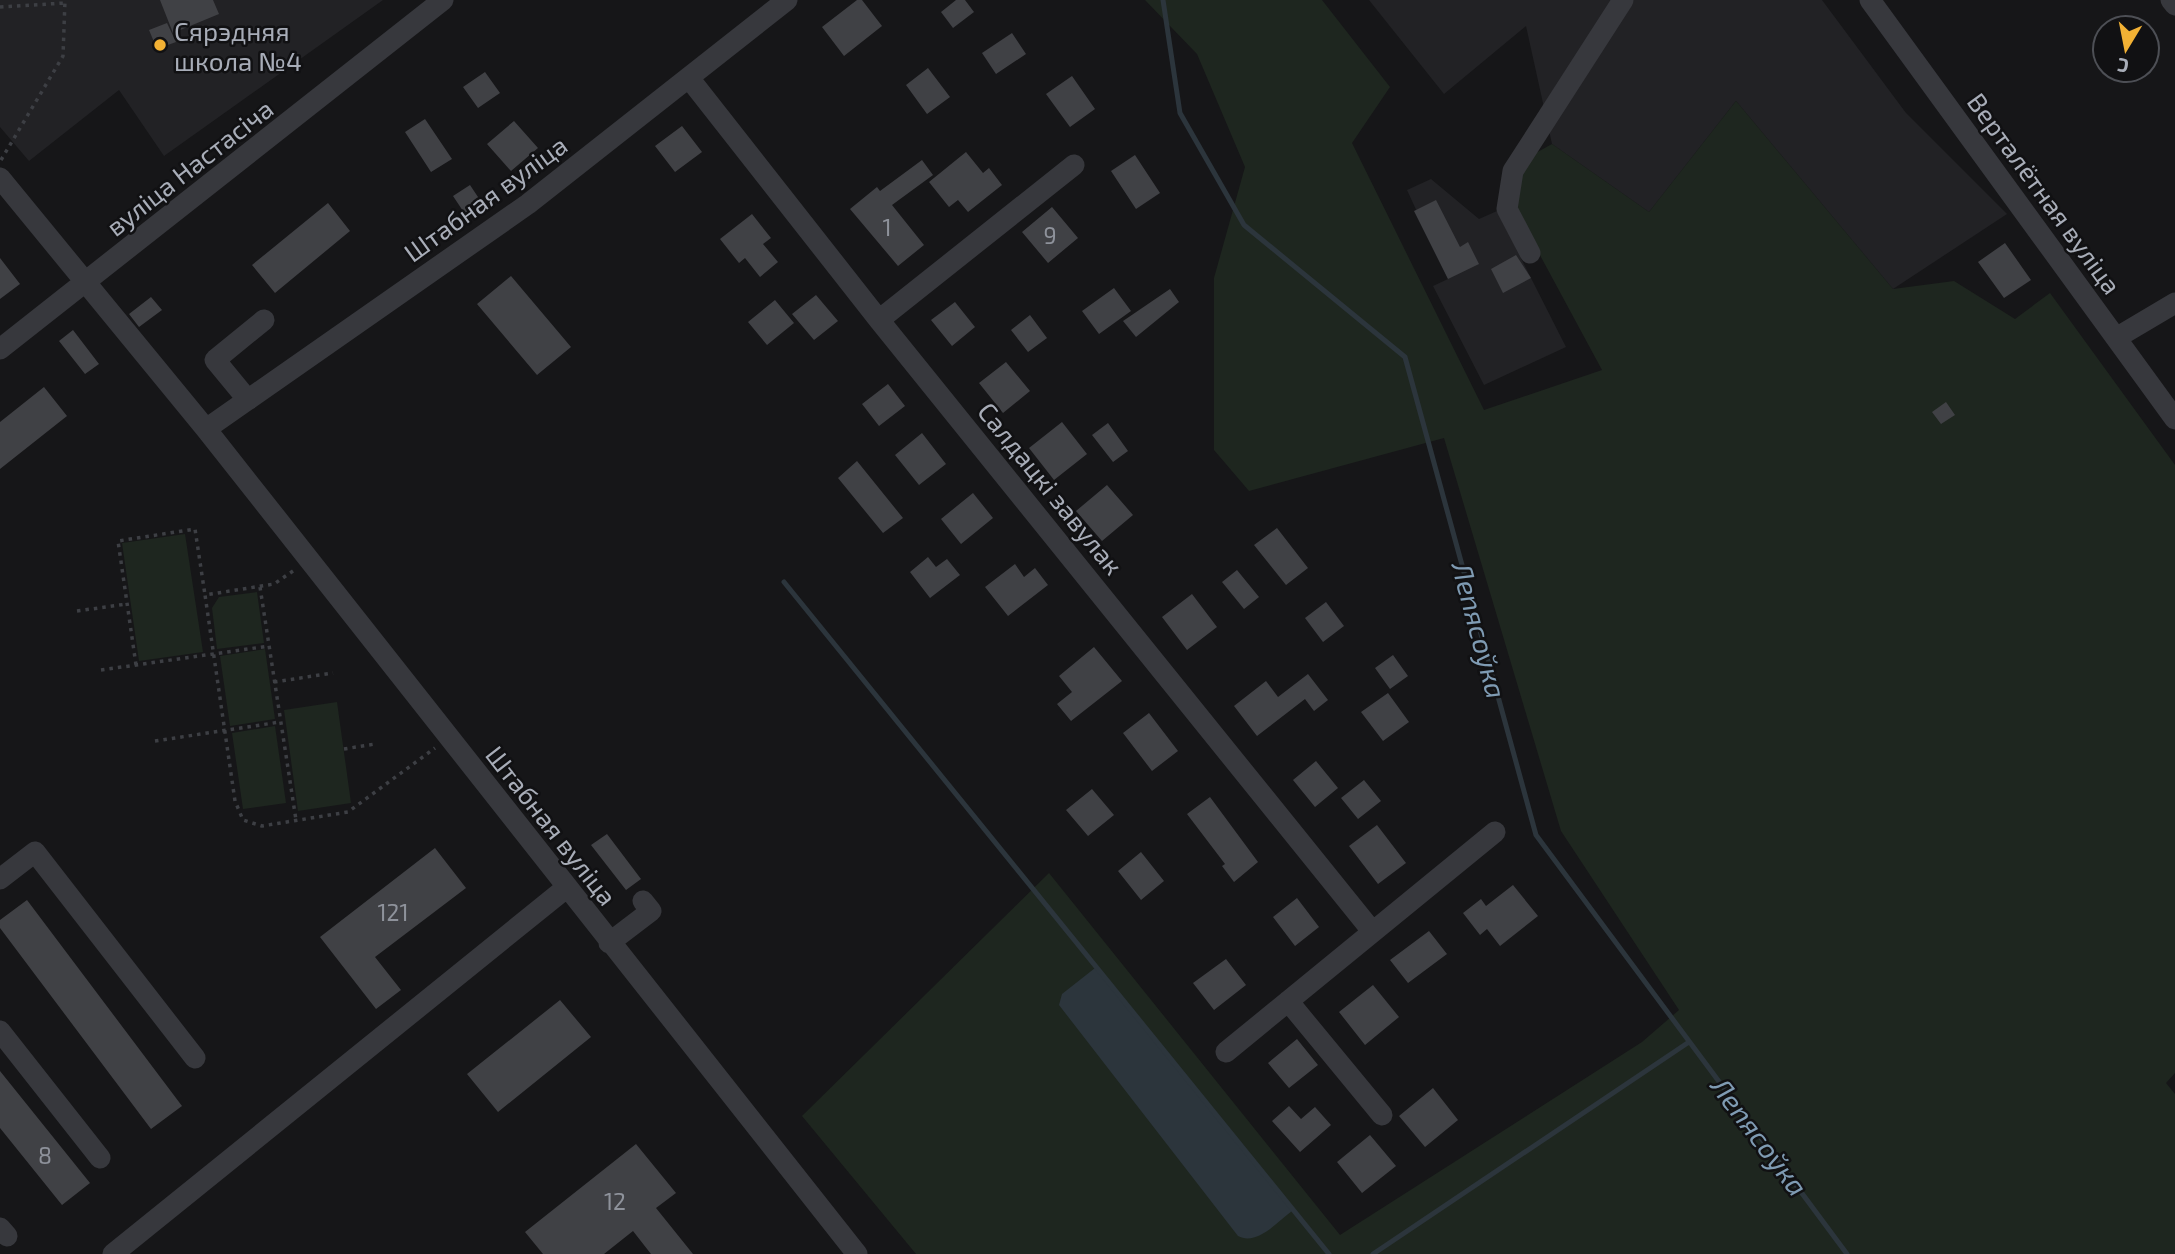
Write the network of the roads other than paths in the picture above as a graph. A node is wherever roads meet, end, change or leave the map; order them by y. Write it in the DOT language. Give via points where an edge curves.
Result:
graph roads {
  1 [pos="443,0"];
  2 [pos="787,0"];
  3 [pos="1623,0"];
  4 [pos="1870,0"];
  5 [pos="2171,0"];
  6 [pos="2175,5"];
  7 [pos="690,78"];
  8 [pos="1074,165"];
  9 [pos="0,178"];
  10 [pos="1530,253"];
  11 [pos="86,284"];
  12 [pos="2175,303"];
  13 [pos="264,320"];
  14 [pos="879,320"];
  15 [pos="2116,338"];
  16 [pos="0,349"];
  17 [pos="248,400"];
  18 [pos="2175,419"];
  19 [pos="206,429"];
  20 [pos="1495,832"];
  21 [pos="0,879"];
  22 [pos="566,888"];
  23 [pos="643,901"];
  24 [pos="1373,931"];
  25 [pos="609,943"];
  26 [pos="1288,1001"];
  27 [pos="0,1031"];
  28 [pos="1226,1052"];
  29 [pos="195,1058"];
  30 [pos="1382,1115"];
  31 [pos="100,1158"];
  32 [pos="113,1254"];
  33 [pos="857,1254"];
  1 -- 11 [label="street, вуліца Настасіча"];
  2 -- 7 [label="street, Штабная вуліца"];
  3 -- 10 [label="street" via="1513,171 1507,209"];
  4 -- 15 [label="street, Верталётная вуліца"];
  5 -- 6 [label="street"];
  7 -- 14 [label="street, Салдацкі завулак"];
  7 -- 17 [label="street, Штабная вуліца" via="528,204"];
  8 -- 14 [label="street"];
  9 -- 11 [label="street, Штабная вуліца"];
  11 -- 16 [label="street, вуліца Настасіча"];
  11 -- 19 [label="street, Штабная вуліца"];
  12 -- 15 [label="street"];
  13 -- 17 [label="street" via="215,360"];
  14 -- 24 [label="street, Салдацкі завулак"];
  15 -- 18 [label="street, Верталётная вуліца"];
  17 -- 19 [label="street, Штабная вуліца"];
  19 -- 22 [label="street, Штабная вуліца"];
  20 -- 24 [label="street"];
  21 -- 29 [label="street" via="35,852"];
  22 -- 25 [label="street, Штабная вуліца"];
  22 -- 32 [label="street"];
  23 -- 25 [label="street" via="651,911"];
  24 -- 26 [label="street"];
  25 -- 33 [label="street, Штабная вуліца"];
  26 -- 28 [label="street"];
  26 -- 30 [label="street"];
  27 -- 31 [label="street"];
}
